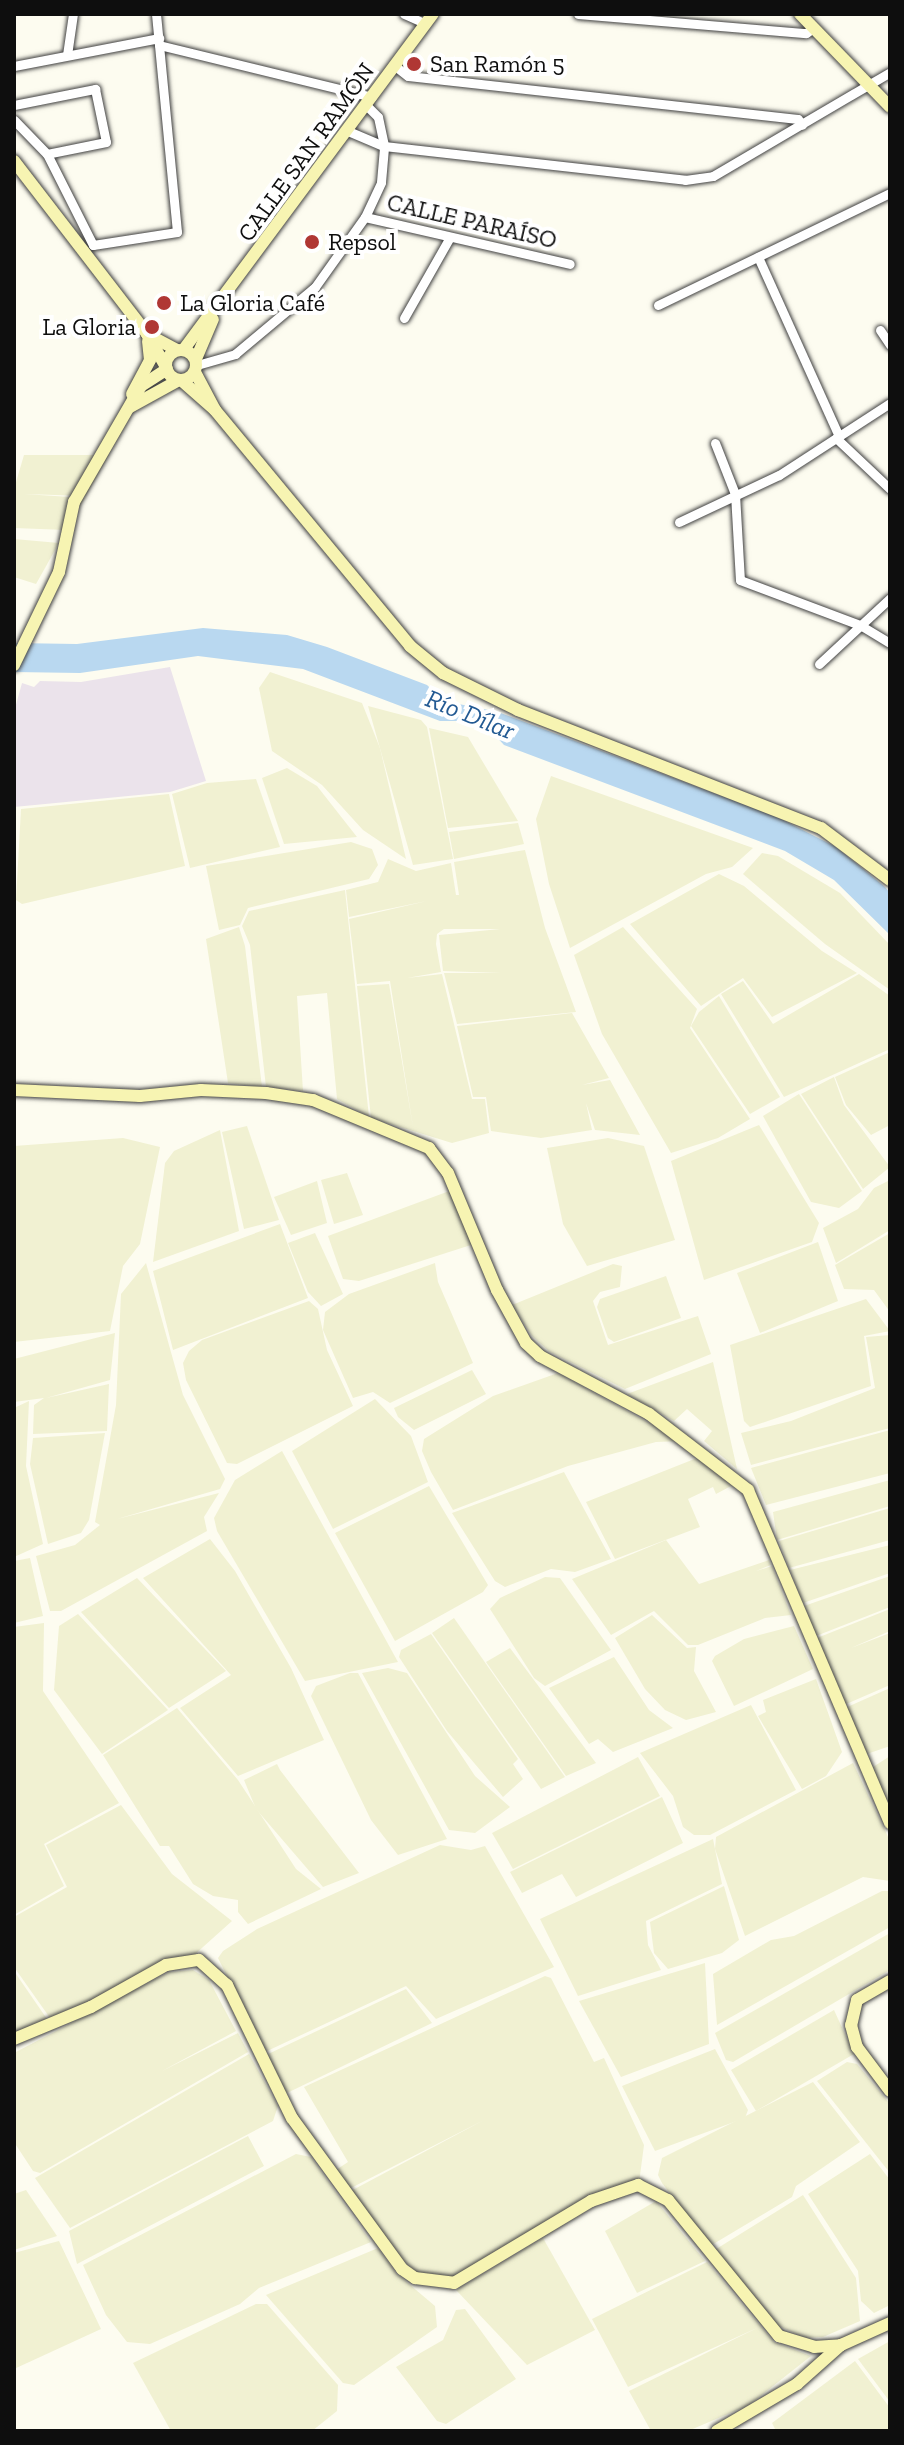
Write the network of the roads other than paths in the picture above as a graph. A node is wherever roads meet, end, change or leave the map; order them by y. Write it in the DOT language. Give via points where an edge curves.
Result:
graph roads {
  1 [pos="73,14"];
  2 [pos="156,14"];
  3 [pos="404,14"];
  4 [pos="578,14"];
  5 [pos="696,14"];
  6 [pos="800,14"];
  7 [pos="430,19"];
  8 [pos="700,24"];
  9 [pos="814,28"];
  10 [pos="159,41"];
  11 [pos="67,55"];
  12 [pos="14,66"];
  13 [pos="395,66"];
  14 [pos="890,72"];
  15 [pos="868,86"];
  16 [pos="369,101"];
  17 [pos="14,105"];
  18 [pos="890,107"];
  19 [pos="14,120"];
  20 [pos="802,125"];
  21 [pos="348,131"];
  22 [pos="384,146"];
  23 [pos="47,154"];
  24 [pos="14,161"];
  25 [pos="890,193"];
  26 [pos="365,217"];
  27 [pos="450,237"];
  28 [pos="758,257"];
  29 [pos="570,264"];
  30 [pos="658,305"];
  31 [pos="214,316"];
  32 [pos="404,318"];
  33 [pos="880,330"];
  34 [pos="147,334"];
  35 [pos="890,345"];
  36 [pos="180,350"];
  37 [pos="196,365"];
  38 [pos="166,368"];
  39 [pos="180,380"];
  40 [pos="890,403"];
  41 [pos="127,409"];
  42 [pos="215,410"];
  43 [pos="838,437"];
  44 [pos="715,443"];
  45 [pos="890,489"];
  46 [pos="735,494"];
  47 [pos="679,522"];
  48 [pos="890,598"];
  49 [pos="860,625"];
  50 [pos="890,643"];
  51 [pos="819,664"];
  52 [pos="14,665"];
  53 [pos="890,880"];
  54 [pos="14,1090"];
  55 [pos="890,1823"];
  56 [pos="890,1981"];
  57 [pos="14,2039"];
  58 [pos="890,2091"];
  59 [pos="890,2323"];
  60 [pos="841,2345"];
  61 [pos="717,2431"];
  1 -- 11 [label="street"];
  2 -- 10 [label="street"];
  3 -- 7 [label="street"];
  4 -- 8 [label="street"];
  5 -- 8 [label="street"];
  6 -- 9 [label="street"];
  7 -- 13 [label="street, CALLE SAN RAMÓN"];
  8 -- 9 [label="street" via="806,33"];
  9 -- 15 [label="street"];
  10 -- 11 [label="street"];
  10 -- 16 [label="street"];
  10 -- 23 [label="street" via="177,232 100,247 88,239"];
  11 -- 12 [label="street"];
  13 -- 16 [label="street, CALLE SAN RAMÓN"];
  13 -- 20 [label="street" via="408,76 798,119"];
  14 -- 15 [label="street"];
  15 -- 18 [label="street"];
  15 -- 20 [label="street"];
  16 -- 21 [label="street, CALLE SAN RAMÓN"];
  16 -- 22 [label="street"];
  17 -- 23 [label="street" via="95,89 106,142"];
  19 -- 23 [label="street"];
  20 -- 22 [label="street" via="713,176 685,180"];
  21 -- 22 [label="street"];
  21 -- 31 [label="street, CALLE SAN RAMÓN"];
  22 -- 26 [label="street" via="381,182"];
  24 -- 34 [label="street"];
  25 -- 28 [label="street"];
  26 -- 27 [label="street, CALLE PARAÍSO"];
  26 -- 37 [label="street" via="315,287 269,329 235,354"];
  27 -- 29 [label="street, CALLE PARAÍSO"];
  27 -- 32 [label="street"];
  28 -- 30 [label="street"];
  28 -- 43 [label="street"];
  31 -- 36 [label="street, CALLE SAN RAMÓN"];
  31 -- 37 [label="street, CALLE SAN RAMÓN"];
  33 -- 35 [label="street"];
  34 -- 36 [label="street"];
  34 -- 38 [label="street"];
  34 -- 41 [label="street" via="150,360 138,375"];
  36 -- 37 [label="street"];
  36 -- 38 [label="street, CALLE SAN RAMÓN"];
  37 -- 39 [label="street"];
  37 -- 42 [label="street"];
  38 -- 39 [label="street"];
  38 -- 41 [label="street, CALLE SAN RAMÓN" via="141,386"];
  39 -- 41 [label="street"];
  39 -- 42 [label="street"];
  40 -- 43 [label="street"];
  41 -- 52 [label="street" via="74,502 59,572"];
  42 -- 53 [label="street" via="410,646 443,673 518,710 821,828"];
  43 -- 45 [label="street"];
  43 -- 46 [label="street" via="779,475"];
  44 -- 46 [label="street"];
  46 -- 47 [label="street"];
  46 -- 49 [label="street" via="740,580"];
  48 -- 49 [label="street"];
  49 -- 50 [label="street"];
  49 -- 51 [label="street"];
  54 -- 55 [label="street" via="140,1096 201,1090 266,1093 313,1100 429,1148 448,1173 497,1290 526,1343 699,1447 748,1490"];
  56 -- 58 [label="street" via="857,2000 851,2025 857,2047"];
  57 -- 60 [label="street" via="91,2007 166,1965 199,1960 227,1985 292,2118 402,2269 415,2278 454,2283 591,2201 638,2185 668,2200 779,2336 814,2347"];
  59 -- 60 [label="street"];
  60 -- 61 [label="street" via="797,2384"];
}
